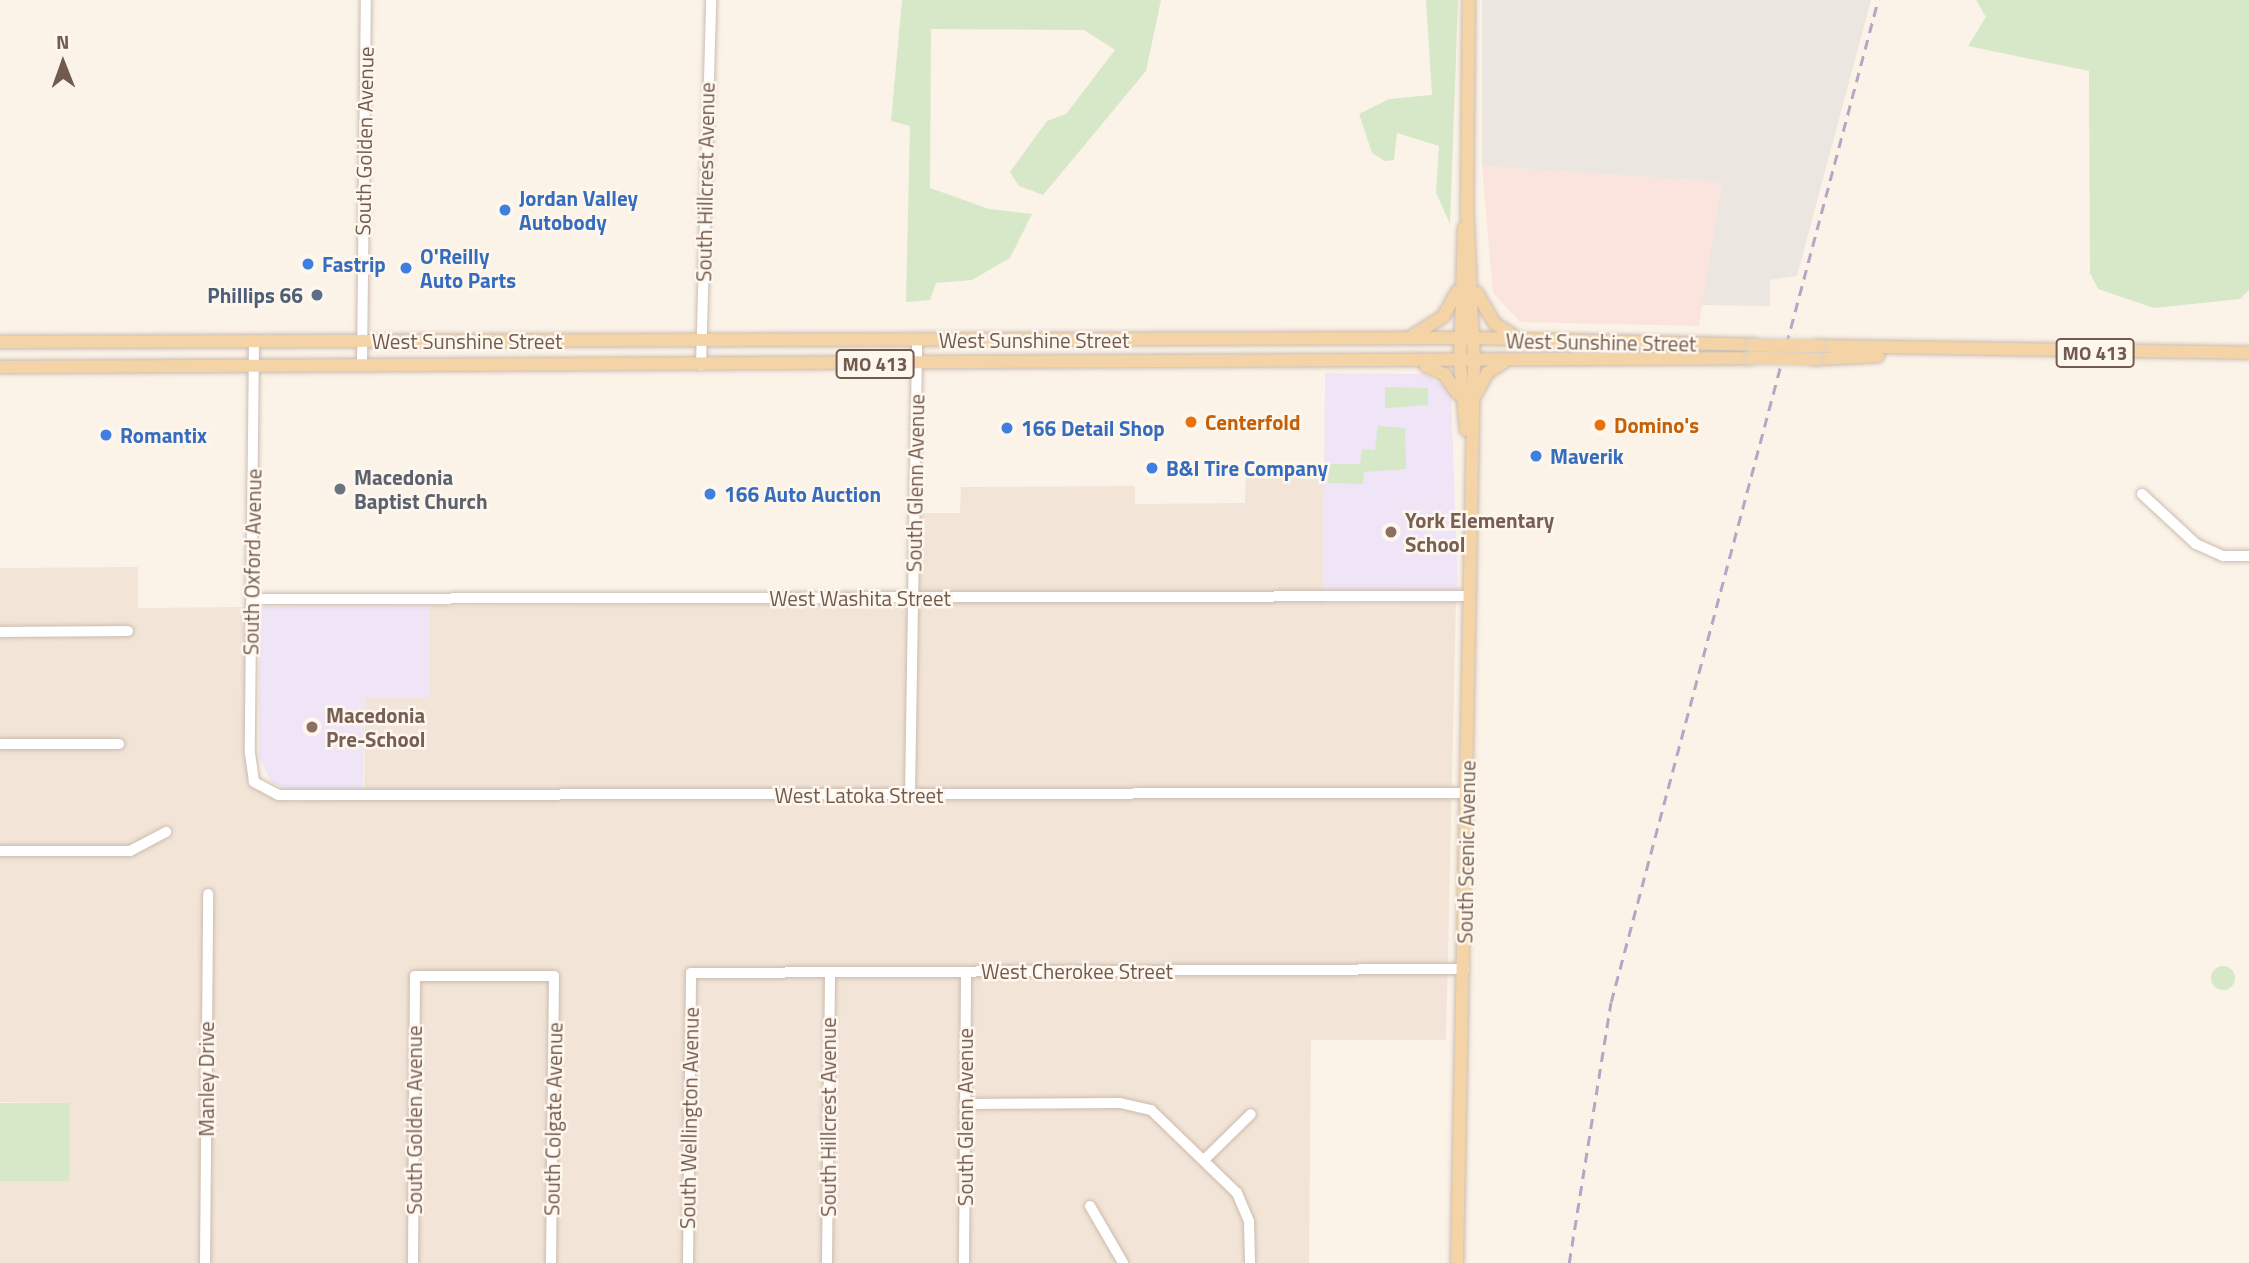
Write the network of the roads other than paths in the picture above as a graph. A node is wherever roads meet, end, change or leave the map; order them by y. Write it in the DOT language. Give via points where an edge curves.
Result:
graph roads {
  1 [pos="366,0"];
  2 [pos="711,0"];
  3 [pos="1469,0"];
  4 [pos="1467,282"];
  5 [pos="1474,338"];
  6 [pos="1400,339"];
  7 [pos="1460,339"];
  8 [pos="917,340"];
  9 [pos="1520,340"];
  10 [pos="254,341"];
  11 [pos="362,341"];
  12 [pos="701,341"];
  13 [pos="0,342"];
  14 [pos="1752,352"];
  15 [pos="2249,353"];
  16 [pos="1509,361"];
  17 [pos="1415,363"];
  18 [pos="1460,363"];
  19 [pos="1474,363"];
  20 [pos="917,364"];
  21 [pos="254,365"];
  22 [pos="701,365"];
  23 [pos="362,366"];
  24 [pos="0,367"];
  25 [pos="1467,401"];
  26 [pos="2143,494"];
  27 [pos="2249,556"];
  28 [pos="1469,596"];
  29 [pos="913,598"];
  30 [pos="251,599"];
  31 [pos="128,631"];
  32 [pos="0,632"];
  33 [pos="0,744"];
  34 [pos="119,744"];
  35 [pos="254,782"];
  36 [pos="1467,793"];
  37 [pos="910,795"];
  38 [pos="166,832"];
  39 [pos="0,851"];
  40 [pos="208,894"];
  41 [pos="1464,969"];
  42 [pos="830,972"];
  43 [pos="966,972"];
  44 [pos="691,973"];
  45 [pos="415,976"];
  46 [pos="965,1104"];
  47 [pos="1251,1114"];
  48 [pos="1205,1159"];
  49 [pos="1090,1206"];
  50 [pos="205,1263"];
  51 [pos="413,1263"];
  52 [pos="551,1263"];
  53 [pos="688,1263"];
  54 [pos="827,1263"];
  55 [pos="964,1263"];
  56 [pos="1123,1263"];
  57 [pos="1250,1263"];
  58 [pos="1457,1263"];
  1 -- 11 [label="street, South Golden Avenue"];
  2 -- 12 [label="street, South Hillcrest Avenue"];
  3 -- 4 [label="main road, South Scenic Avenue"];
  4 -- 5 [label="main road, South Scenic Avenue"];
  4 -- 6 [label="main road" via="1443,317"];
  4 -- 7 [label="main road, South Scenic Avenue"];
  4 -- 9 [label="main road" via="1494,323"];
  5 -- 7 [label="main road, West Sunshine Street / MO 413"];
  5 -- 9 [label="main road, West Sunshine Street / MO 413"];
  5 -- 19 [label="main road, South Scenic Avenue"];
  6 -- 7 [label="main road, West Sunshine Street / MO 413"];
  6 -- 8 [label="main road, West Sunshine Street / MO 413"];
  7 -- 18 [label="main road, South Scenic Avenue"];
  8 -- 12 [label="main road, West Sunshine Street / MO 413"];
  8 -- 20 [label="street, South Glenn Avenue"];
  9 -- 14 [label="main road, West Sunshine Street / MO 413"];
  10 -- 11 [label="main road, West Sunshine Street / MO 413"];
  10 -- 13 [label="main road, West Sunshine Street / MO 413"];
  10 -- 21 [label="street, South Oxford Avenue"];
  11 -- 12 [label="main road, West Sunshine Street / MO 413"];
  11 -- 23 [label="street, South Golden Avenue"];
  12 -- 22 [label="street, South Hillcrest Avenue"];
  14 -- 15 [label="main road, West Sunshine Street / MO 413, bridge"];
  14 -- 16 [label="main road, West Sunshine Street / MO 413"];
  16 -- 19 [label="main road, West Sunshine Street / MO 413"];
  16 -- 25 [label="main road" via="1491,369"];
  17 -- 18 [label="main road, West Sunshine Street / MO 413"];
  17 -- 20 [label="main road, West Sunshine Street / MO 413"];
  17 -- 25 [label="main road" via="1444,374"];
  18 -- 19 [label="main road, West Sunshine Street / MO 413"];
  18 -- 25 [label="main road, South Scenic Avenue"];
  19 -- 25 [label="main road, South Scenic Avenue"];
  20 -- 22 [label="main road, West Sunshine Street / MO 413"];
  20 -- 29 [label="street, South Glenn Avenue"];
  21 -- 23 [label="main road, West Sunshine Street / MO 413"];
  21 -- 24 [label="main road, West Sunshine Street / MO 413"];
  21 -- 30 [label="street, South Oxford Avenue"];
  22 -- 23 [label="main road, West Sunshine Street / MO 413"];
  25 -- 28 [label="main road, South Scenic Avenue"];
  26 -- 27 [label="street" via="2196,544 2223,555"];
  28 -- 29 [label="street, West Washita Street"];
  28 -- 36 [label="main road, South Scenic Avenue"];
  29 -- 30 [label="street, West Washita Street"];
  29 -- 37 [label="street, South Glenn Avenue"];
  30 -- 35 [label="street, South Oxford Avenue"];
  31 -- 32 [label="street"];
  33 -- 34 [label="street"];
  35 -- 37 [label="street, West Latoka Street" via="278,795"];
  36 -- 37 [label="street, West Latoka Street"];
  36 -- 41 [label="main road, South Scenic Avenue"];
  38 -- 39 [label="street" via="130,851"];
  40 -- 50 [label="street, Manley Drive"];
  41 -- 43 [label="street, West Cherokee Street"];
  41 -- 58 [label="main road, South Scenic Avenue"];
  42 -- 43 [label="street, West Cherokee Street"];
  42 -- 44 [label="street, West Cherokee Street"];
  42 -- 54 [label="street, South Hillcrest Avenue"];
  43 -- 46 [label="street, South Glenn Avenue"];
  44 -- 53 [label="street, South Wellington Avenue"];
  45 -- 51 [label="street, South Golden Avenue"];
  45 -- 52 [label="street, South Colgate Avenue" via="554,976"];
  46 -- 48 [label="street" via="1136,1104 1164,1119"];
  46 -- 55 [label="street, South Glenn Avenue"];
  47 -- 48 [label="street"];
  48 -- 57 [label="street" via="1244,1206"];
  49 -- 56 [label="street"];
}
